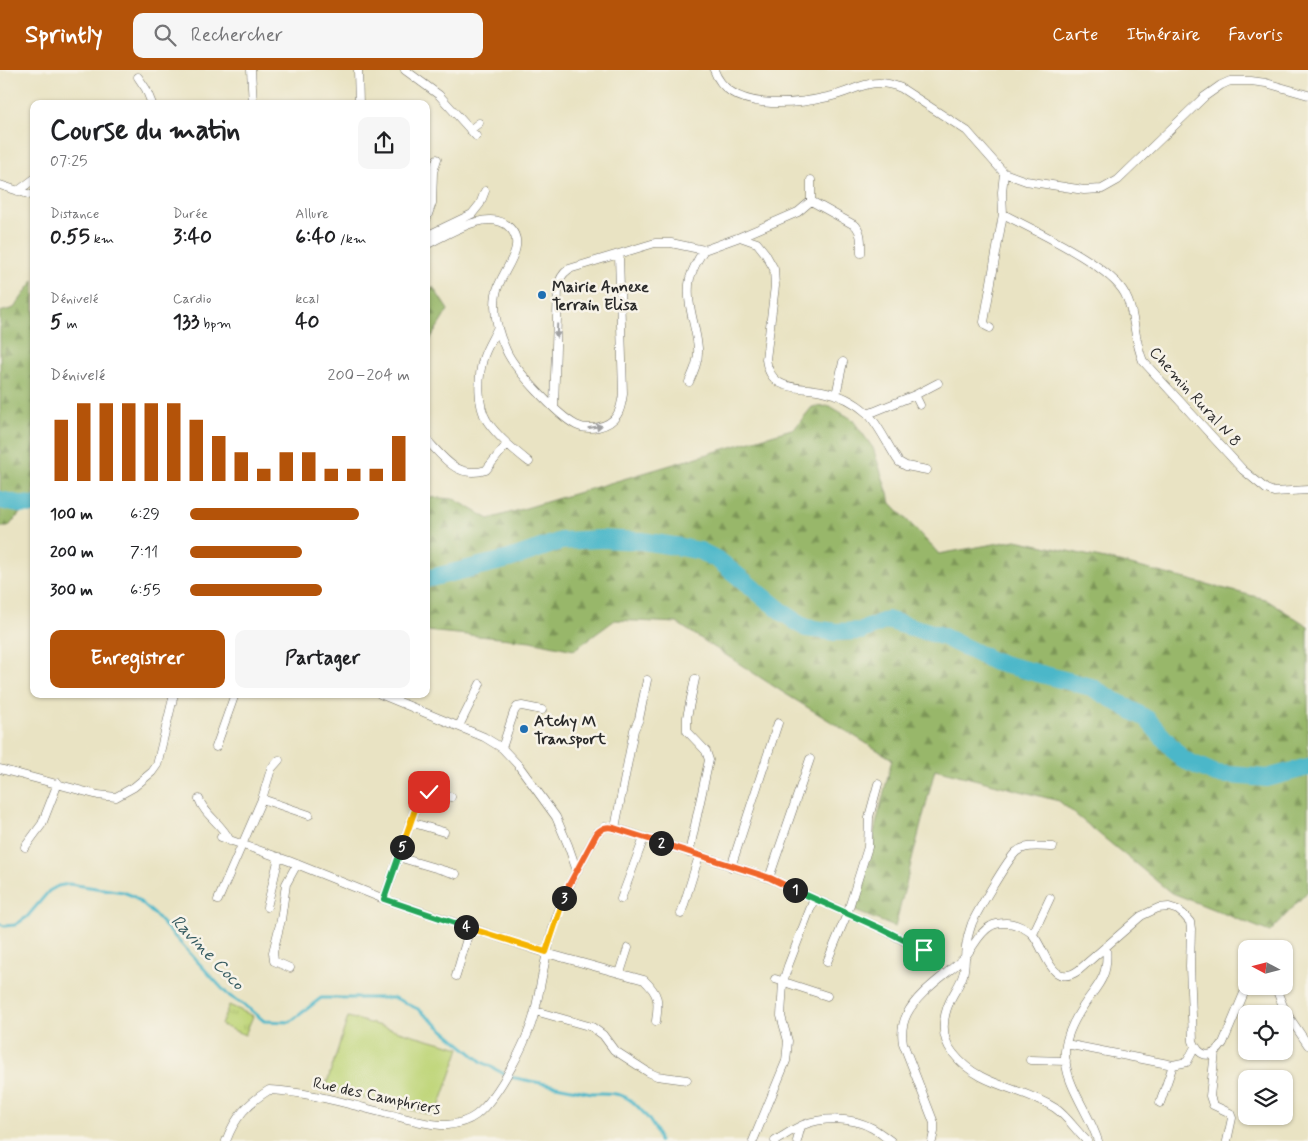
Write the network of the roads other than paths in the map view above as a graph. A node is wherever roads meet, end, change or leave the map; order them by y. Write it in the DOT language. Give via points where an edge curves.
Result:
graph roads {
  1 [pos="251,70"];
  2 [pos="358,70"];
  3 [pos="405,70"];
  4 [pos="714,70"];
  5 [pos="138,77"];
  6 [pos="1308,95"];
  7 [pos="150,100"];
  8 [pos="254,100"];
  9 [pos="359,100"];
  10 [pos="480,123"];
  11 [pos="437,159"];
  12 [pos="1004,173"];
  13 [pos="811,180"];
  14 [pos="30,182"];
  15 [pos="0,185"];
  16 [pos="18,191"];
  17 [pos="485,191"];
  18 [pos="30,195"];
  19 [pos="812,201"];
  20 [pos="430,209"];
  21 [pos="1003,214"];
  22 [pos="430,234"];
  23 [pos="740,237"];
  24 [pos="430,243"];
  25 [pos="704,250"];
  26 [pos="861,253"];
  27 [pos="619,255"];
  28 [pos="498,328"];
  29 [pos="990,328"];
  30 [pos="843,362"];
  31 [pos="690,382"];
  32 [pos="938,383"];
  33 [pos="836,395"];
  34 [pos="915,395"];
  35 [pos="920,405"];
  36 [pos="554,406"];
  37 [pos="868,414"];
  38 [pos="430,443"];
  39 [pos="507,444"];
  40 [pos="529,462"];
  41 [pos="927,470"];
  42 [pos="1308,490"];
  43 [pos="695,679"];
  44 [pos="648,680"];
  45 [pos="480,684"];
  46 [pos="173,698"];
  47 [pos="234,698"];
  48 [pos="390,698"];
  49 [pos="542,710"];
  50 [pos="778,723"];
  51 [pos="459,726"];
  52 [pos="216,748"];
  53 [pos="502,748"];
  54 [pos="810,759"];
  55 [pos="279,760"];
  56 [pos="0,769"];
  57 [pos="58,783"];
  58 [pos="878,784"];
  59 [pos="451,797"];
  60 [pos="199,799"];
  61 [pos="262,799"];
  62 [pos="309,815"];
  63 [pos="410,822"];
  64 [pos="614,828"];
  65 [pos="444,832"];
  66 [pos="221,837"];
  67 [pos="644,838"];
  68 [pos="230,841"];
  69 [pos="243,845"];
  70 [pos="25,847"];
  71 [pos="1053,847"];
  72 [pos="689,853"];
  73 [pos="699,856"];
  74 [pos="279,857"];
  75 [pos="398,857"];
  76 [pos="297,864"];
  77 [pos="731,867"];
  78 [pos="577,871"];
  79 [pos="456,874"];
  80 [pos="770,878"];
  81 [pos="1050,898"];
  82 [pos="384,899"];
  83 [pos="620,899"];
  84 [pos="814,899"];
  85 [pos="218,900"];
  86 [pos="267,907"];
  87 [pos="681,914"];
  88 [pos="847,914"];
  89 [pos="470,928"];
  90 [pos="1033,934"];
  91 [pos="1106,946"];
  92 [pos="628,948"];
  93 [pos="546,952"];
  94 [pos="939,954"];
  95 [pos="964,957"];
  96 [pos="827,962"];
  97 [pos="290,968"];
  98 [pos="620,973"];
  99 [pos="456,976"];
  100 [pos="779,981"];
  101 [pos="1243,995"];
  102 [pos="1279,995"];
  103 [pos="827,996"];
  104 [pos="535,1011"];
  105 [pos="656,1020"];
  106 [pos="1304,1032"];
  107 [pos="1066,1044"];
  108 [pos="1308,1045"];
  109 [pos="1195,1047"];
  110 [pos="1215,1052"];
  111 [pos="1030,1060"];
  112 [pos="1066,1061"];
  113 [pos="1173,1065"];
  114 [pos="687,1080"];
  115 [pos="1160,1103"];
  116 [pos="801,1126"];
  117 [pos="226,1141"];
  118 [pos="752,1141"];
  119 [pos="775,1141"];
  120 [pos="797,1141"];
  121 [pos="891,1141"];
  122 [pos="932,1141"];
  123 [pos="1087,1141"];
  124 [pos="1098,1141"];
  125 [pos="1227,1141"];
  1 -- 8 [label="street"];
  2 -- 9 [label="street"];
  3 -- 10 [label="street" via="439,95 473,133"];
  4 -- 12 [label="street" via="732,93 762,103 824,98 874,82 894,85 967,131"];
  5 -- 7 [label="street"];
  6 -- 12 [label="street" via="1251,81 1230,81 1221,85 1204,97 1118,180 1102,189 1084,190 1026,181"];
  11 -- 20 [label="street"];
  12 -- 21 [label="street"];
  13 -- 19 [label="street"];
  14 -- 16 [label="street"];
  15 -- 16 [label="street"];
  16 -- 18 [label="street"];
  17 -- 22 [label="street" via="472,214"];
  19 -- 23 [label="street" via="798,212"];
  19 -- 26 [label="street" via="856,226 861,237"];
  21 -- 29 [label="street" via="984,317 986,326"];
  21 -- 42 [label="street, Chemin Rural N 8" via="1093,263 1113,279 1131,308 1137,347 1143,360 1244,470 1274,492"];
  23 -- 25 [label="street"];
  23 -- 33 [label="street" via="757,244 774,269 775,286 766,359 771,377 786,387"];
  24 -- 28 [label="street" via="482,220 501,222 512,229 516,251 496,292"];
  25 -- 27 [label="street" via="663,243"];
  25 -- 31 [label="street" via="690,278 690,306 698,349 696,368"];
  27 -- 36 [label="street, one-way" via="569,269 561,277"];
  36 -- 27 [label="street, one-way" via="585,428 610,422 619,411 623,394"];
  28 -- 36 [label="street" via="507,353"];
  28 -- 39 [label="street" via="483,360 480,401 487,421"];
  30 -- 33 [label="street"];
  32 -- 34 [label="street"];
  33 -- 37 [label="street"];
  34 -- 35 [label="street"];
  34 -- 37 [label="street"];
  37 -- 41 [label="street" via="899,462"];
  38 -- 39 [label="street" via="452,466 470,473 486,470"];
  39 -- 40 [label="street"];
  43 -- 72 [label="street" via="687,731 709,760"];
  44 -- 64 [label="street"];
  45 -- 51 [label="street"];
  46 -- 57 [label="street" via="157,765 134,787 116,797 108,797"];
  47 -- 52 [label="street"];
  48 -- 51 [label="street"];
  49 -- 53 [label="street" via="517,707"];
  50 -- 77 [label="street"];
  51 -- 53 [label="street"];
  53 -- 78 [label="street" via="524,772 556,817"];
  54 -- 80 [label="street"];
  55 -- 61 [label="street" via="271,770"];
  56 -- 57 [label="street"];
  57 -- 70 [label="street" via="42,824"];
  58 -- 88 [label="street" via="868,824 868,847"];
  59 -- 63 [label="street" via="422,793"];
  60 -- 68 [label="street"];
  61 -- 62 [label="street"];
  61 -- 69 [label="street"];
  63 -- 65 [label="street"];
  63 -- 75 [label="street"];
  64 -- 67 [label="street"];
  64 -- 78 [label="street, Rue des Camphriers" via="605,827 597,833"];
  66 -- 68 [label="street"];
  67 -- 72 [label="street"];
  67 -- 83 [label="street"];
  68 -- 69 [label="street"];
  69 -- 74 [label="street"];
  69 -- 85 [label="street"];
  71 -- 95 [label="street" via="1030,847 1016,852 972,923"];
  72 -- 73 [label="street"];
  73 -- 77 [label="street"];
  73 -- 87 [label="street"];
  74 -- 76 [label="street"];
  74 -- 86 [label="street"];
  75 -- 79 [label="street"];
  75 -- 82 [label="street"];
  76 -- 82 [label="street"];
  76 -- 97 [label="street" via="286,884 273,952 274,961"];
  77 -- 80 [label="street"];
  78 -- 93 [label="street, Rue des Camphriers" via="568,887"];
  80 -- 84 [label="street"];
  81 -- 90 [label="street"];
  82 -- 89 [label="street"];
  84 -- 88 [label="street"];
  84 -- 100 [label="street"];
  88 -- 94 [label="street" via="918,948"];
  88 -- 96 [label="street"];
  89 -- 93 [label="street"];
  89 -- 99 [label="street"];
  90 -- 91 [label="street" via="1052,968 1062,975 1073,974"];
  90 -- 95 [label="street" via="1008,923 998,923 984,931"];
  91 -- 107 [label="street" via="1104,975 1085,1003"];
  91 -- 109 [label="street" via="1149,911 1169,907 1184,915 1191,929 1190,976"];
  92 -- 98 [label="street"];
  93 -- 98 [label="street"];
  93 -- 104 [label="street, Rue des Camphriers"];
  95 -- 122 [label="street" via="912,1006 902,1029 903,1043 934,1123"];
  95 -- 123 [label="street" via="962,979 949,1002 944,1024 952,1053 988,1081 1055,1108"];
  98 -- 105 [label="street" via="644,980 653,988 658,1004"];
  100 -- 103 [label="street"];
  100 -- 118 [label="street" via="788,1056"];
  101 -- 110 [label="street" via="1223,1043"];
  102 -- 106 [label="street" via="1285,1010"];
  104 -- 114 [label="street" via="592,1027 614,1050 648,1072"];
  104 -- 117 [label="street, Rue des Camphriers" via="526,1040 503,1080 486,1106 462,1123 446,1125 411,1120 292,1091 269,1090 244,1109"];
  106 -- 108 [label="street"];
  107 -- 112 [label="street"];
  107 -- 113 [label="street"];
  109 -- 110 [label="street" via="1206,1055"];
  109 -- 113 [label="street" via="1187,1062"];
  110 -- 125 [label="street" via="1210,1096 1213,1105 1230,1113 1232,1118"];
  111 -- 112 [label="street"];
  112 -- 124 [label="street" via="1076,1096"];
  113 -- 115 [label="street"];
  116 -- 119 [label="street"];
  116 -- 120 [label="street"];
  116 -- 121 [label="street" via="818,1121 851,1121 872,1128"];
}
